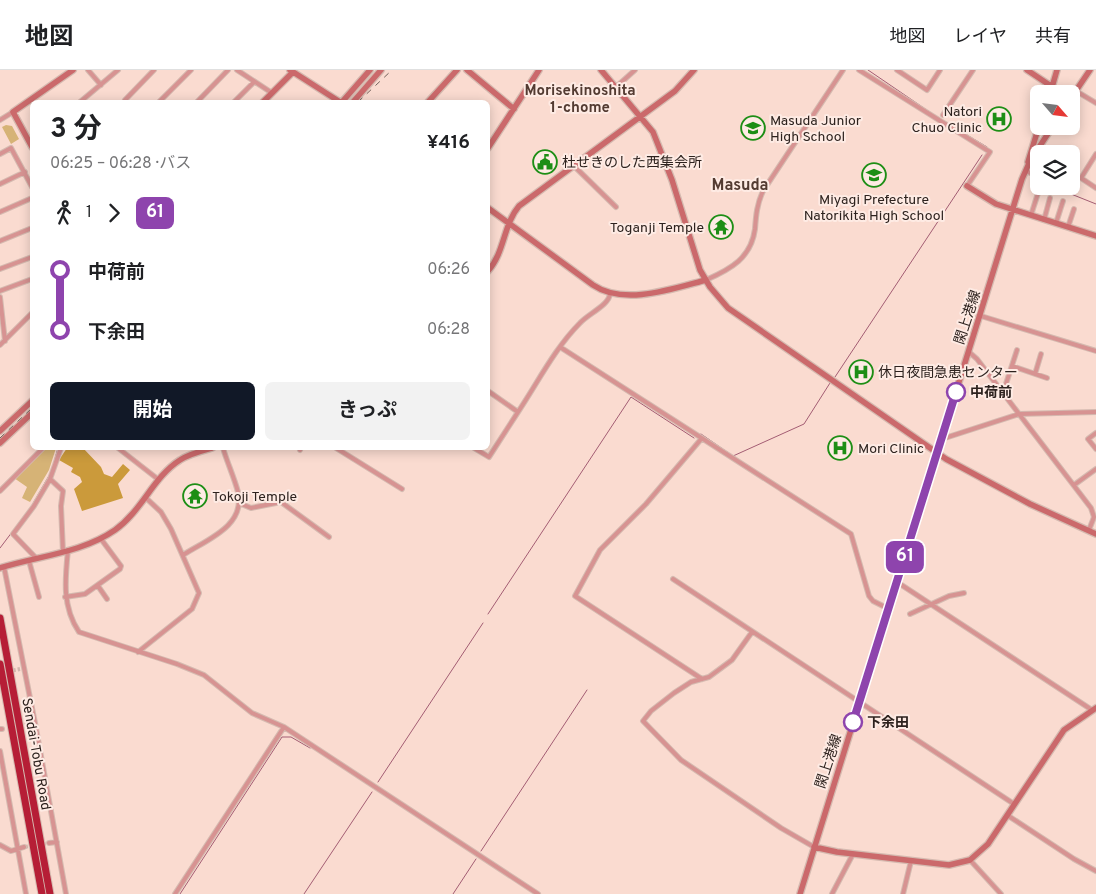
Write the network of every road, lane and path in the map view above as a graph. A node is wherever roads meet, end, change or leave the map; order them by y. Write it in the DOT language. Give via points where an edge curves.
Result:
graph roads {
  1 [pos="73,70"];
  2 [pos="88,70"];
  3 [pos="118,70"];
  4 [pos="154,70"];
  5 [pos="191,70"];
  6 [pos="228,70"];
  7 [pos="237,70"];
  8 [pos="370,70"];
  9 [pos="381,70"];
  10 [pos="457,70"];
  11 [pos="467,70"];
  12 [pos="539,70"];
  13 [pos="601,70"];
  14 [pos="635,70"];
  15 [pos="694,70"];
  16 [pos="843,70"];
  17 [pos="859,70"];
  18 [pos="898,70"];
  19 [pos="910,70"];
  20 [pos="940,70"];
  21 [pos="973,70"];
  22 [pos="1027,70"];
  23 [pos="1057,70"];
  24 [pos="1090,70"];
  25 [pos="291,71"];
  26 [pos="906,76"];
  27 [pos="254,82"];
  28 [pos="101,85"];
  29 [pos="1050,85"];
  30 [pos="1052,85"];
  31 [pos="1080,85"];
  32 [pos="616,87"];
  33 [pos="272,93"];
  34 [pos="1080,93"];
  35 [pos="30,100"];
  36 [pos="30,100"];
  37 [pos="82,100"];
  38 [pos="125,100"];
  39 [pos="161,100"];
  40 [pos="199,100"];
  41 [pos="236,100"];
  42 [pos="265,100"];
  43 [pos="338,100"];
  44 [pos="343,100"];
  45 [pos="355,100"];
  46 [pos="430,100"];
  47 [pos="1096,103"];
  48 [pos="514,109"];
  49 [pos="13,112"];
  50 [pos="943,115"];
  51 [pos="641,117"];
  52 [pos="0,119"];
  53 [pos="1047,135"];
  54 [pos="1036,136"];
  55 [pos="1042,143"];
  56 [pos="30,144"];
  57 [pos="490,145"];
  58 [pos="0,154"];
  59 [pos="1096,154"];
  60 [pos="572,166"];
  61 [pos="1026,171"];
  62 [pos="24,172"];
  63 [pos="1030,173"];
  64 [pos="1022,179"];
  65 [pos="30,183"];
  66 [pos="0,184"];
  67 [pos="967,186"];
  68 [pos="1096,188"];
  69 [pos="1037,195"];
  70 [pos="1050,198"];
  71 [pos="30,199"];
  72 [pos="1063,200"];
  73 [pos="616,206"];
  74 [pos="1074,209"];
  75 [pos="490,210"];
  76 [pos="1013,210"];
  77 [pos="0,212"];
  78 [pos="1031,216"];
  79 [pos="1044,220"];
  80 [pos="508,223"];
  81 [pos="1056,223"];
  82 [pos="1068,227"];
  83 [pos="30,229"];
  84 [pos="1096,236"];
  85 [pos="0,241"];
  86 [pos="30,258"];
  87 [pos="490,268"];
  88 [pos="0,270"];
  89 [pos="30,280"];
  90 [pos="706,280"];
  91 [pos="0,291"];
  92 [pos="610,294"];
  93 [pos="0,297"];
  94 [pos="30,315"];
  95 [pos="981,316"];
  96 [pos="5,341"];
  97 [pos="0,345"];
  98 [pos="560,347"];
  99 [pos="1017,350"];
  100 [pos="1096,351"];
  101 [pos="969,352"];
  102 [pos="1041,354"];
  103 [pos="1012,366"];
  104 [pos="1035,374"];
  105 [pos="1047,378"];
  106 [pos="490,392"];
  107 [pos="1004,393"];
  108 [pos="30,403"];
  109 [pos="518,412"];
  110 [pos="1096,412"];
  111 [pos="1019,414"];
  112 [pos="30,415"];
  113 [pos="0,432"];
  114 [pos="1096,433"];
  115 [pos="941,437"];
  116 [pos="702,438"];
  117 [pos="0,443"];
  118 [pos="41,450"];
  119 [pos="60,450"];
  120 [pos="121,450"];
  121 [pos="207,450"];
  122 [pos="223,450"];
  123 [pos="339,450"];
  124 [pos="477,450"];
  125 [pos="1096,450"];
  126 [pos="937,453"];
  127 [pos="1096,469"];
  128 [pos="50,479"];
  129 [pos="159,480"];
  130 [pos="1074,485"];
  131 [pos="402,489"];
  132 [pos="0,491"];
  133 [pos="146,498"];
  134 [pos="239,503"];
  135 [pos="1089,530"];
  136 [pos="1096,534"];
  137 [pos="329,537"];
  138 [pos="100,539"];
  139 [pos="66,551"];
  140 [pos="183,554"];
  141 [pos="37,559"];
  142 [pos="29,561"];
  143 [pos="2,568"];
  144 [pos="673,579"];
  145 [pos="897,582"];
  146 [pos="98,586"];
  147 [pos="964,592"];
  148 [pos="39,597"];
  149 [pos="65,597"];
  150 [pos="107,599"];
  151 [pos="931,604"];
  152 [pos="888,609"];
  153 [pos="910,614"];
  154 [pos="0,618"];
  155 [pos="752,632"];
  156 [pos="138,652"];
  157 [pos="0,664"];
  158 [pos="702,679"];
  159 [pos="860,702"];
  160 [pos="1094,709"];
  161 [pos="35,722"];
  162 [pos="28,724"];
  163 [pos="284,727"];
  164 [pos="0,751"];
  165 [pos="1014,804"];
  166 [pos="1007,815"];
  167 [pos="57,842"];
  168 [pos="49,843"];
  169 [pos="0,845"];
  170 [pos="814,846"];
  171 [pos="24,847"];
  172 [pos="17,848"];
  173 [pos="853,854"];
  174 [pos="970,860"];
  175 [pos="911,861"];
  176 [pos="1096,871"];
  177 [pos="26,894"];
  178 [pos="42,894"];
  179 [pos="50,894"];
  180 [pos="66,894"];
  181 [pos="176,894"];
  182 [pos="538,894"];
  183 [pos="800,894"];
  184 [pos="832,894"];
  185 [pos="903,894"];
  186 [pos="1001,894"];
  1 -- 36 [label="street"];
  2 -- 28 [label="street"];
  3 -- 28 [label="street"];
  4 -- 38 [label="street"];
  5 -- 39 [label="street"];
  6 -- 40 [label="street"];
  7 -- 27 [label="street"];
  8 -- 44 [label="street"];
  9 -- 45 [label="street"];
  10 -- 46 [label="street"];
  11 -- 48 [label="street"];
  12 -- 48 [label="street"];
  13 -- 32 [label="street"];
  14 -- 32 [label="street"];
  15 -- 51 [label="street" via="675,91"];
  16 -- 90 [label="street" via="764,191 756,207 754,235 745,256 724,272"];
  17 -- 67 [label="street" via="990,152"];
  18 -- 26 [label="street"];
  19 -- 26 [label="street"];
  20 -- 26 [label="street" via="927,90"];
  21 -- 50 [label="street"];
  22 -- 29 [label="street"];
  23 -- 30 [label="street"];
  24 -- 31 [label="street"];
  25 -- 33 [label="street"];
  25 -- 43 [label="street"];
  27 -- 33 [label="street"];
  27 -- 41 [label="street"];
  28 -- 37 [label="street"];
  32 -- 51 [label="street"];
  33 -- 42 [label="street"];
  34 -- 47 [label="street"];
  35 -- 49 [label="street"];
  48 -- 57 [label="street"];
  49 -- 52 [label="street"];
  49 -- 56 [label="street"];
  51 -- 60 [label="street"];
  51 -- 90 [label="street" via="652,132 672,180 692,248"];
  53 -- 55 [label="street, 閖上港線"];
  54 -- 55 [label="street"];
  54 -- 64 [label="street"];
  55 -- 61 [label="street, 閖上港線"];
  58 -- 62 [label="street" via="11,148"];
  59 -- 68 [label="street" via="1081,178"];
  60 -- 73 [label="street"];
  60 -- 80 [label="street" via="526,199"];
  61 -- 63 [label="street"];
  61 -- 64 [label="street, 閖上港線"];
  62 -- 65 [label="street"];
  62 -- 66 [label="street"];
  64 -- 76 [label="street, 閖上港線"];
  67 -- 76 [label="street" via="988,200"];
  69 -- 78 [label="street"];
  70 -- 79 [label="street"];
  71 -- 77 [label="street"];
  72 -- 81 [label="street"];
  74 -- 82 [label="street"];
  75 -- 80 [label="street"];
  76 -- 78 [label="street"];
  76 -- 95 [label="street, 閖上港線"];
  78 -- 79 [label="street"];
  79 -- 81 [label="street"];
  80 -- 87 [label="street" via="501,249"];
  80 -- 92 [label="street"];
  81 -- 82 [label="street"];
  82 -- 84 [label="street"];
  83 -- 85 [label="street"];
  86 -- 88 [label="street"];
  89 -- 91 [label="street"];
  90 -- 92 [label="street" via="660,290"];
  90 -- 126 [label="street" via="741,319"];
  92 -- 98 [label="street" via="607,301 581,321"];
  93 -- 96 [label="street"];
  94 -- 96 [label="street"];
  95 -- 100 [label="street"];
  95 -- 101 [label="street, 閖上港線"];
  96 -- 97 [label="street"];
  98 -- 109 [label="street"];
  98 -- 116 [label="street"];
  99 -- 103 [label="street"];
  101 -- 107 [label="street"];
  101 -- 115 [label="street, 閖上港線"];
  102 -- 104 [label="street"];
  103 -- 104 [label="street"];
  103 -- 107 [label="street"];
  104 -- 105 [label="street"];
  106 -- 109 [label="street"];
  107 -- 111 [label="street"];
  108 -- 113 [label="street"];
  109 -- 124 [label="street" via="489,457"];
  110 -- 111 [label="street"];
  111 -- 115 [label="street"];
  111 -- 130 [label="street"];
  112 -- 117 [label="street"];
  114 -- 125 [label="street" via="1088,439"];
  115 -- 126 [label="street, 閖上港線"];
  116 -- 152 [label="street" via="851,534 869,596"];
  116 -- 158 [label="street" via="646,504 600,550 575,596"];
  118 -- 132 [label="street"];
  119 -- 128 [label="street"];
  120 -- 129 [label="street"];
  121 -- 129 [label="street" via="180,460"];
  122 -- 134 [label="street"];
  123 -- 131 [label="street"];
  126 -- 135 [label="street" via="1030,504"];
  126 -- 145 [label="street, 閖上港線"];
  127 -- 130 [label="street"];
  128 -- 139 [label="street" via="63,491 61,506"];
  128 -- 141 [label="street" via="13,534"];
  129 -- 133 [label="street"];
  130 -- 135 [label="street" via="1093,514"];
  133 -- 138 [label="street" via="127,521"];
  133 -- 140 [label="street" via="161,512"];
  134 -- 137 [label="street" via="250,508 281,502"];
  134 -- 140 [label="street" via="234,520 225,529"];
  135 -- 136 [label="street"];
  138 -- 139 [label="street"];
  138 -- 146 [label="street" via="121,566"];
  139 -- 141 [label="street"];
  139 -- 149 [label="street"];
  140 -- 156 [label="street" via="198,590 196,603"];
  141 -- 142 [label="street"];
  142 -- 143 [label="street"];
  142 -- 148 [label="street"];
  143 -- 161 [label="street"];
  144 -- 155 [label="street"];
  145 -- 151 [label="street"];
  145 -- 152 [label="street, 閖上港線"];
  146 -- 149 [label="street" via="84,594"];
  146 -- 150 [label="street"];
  147 -- 151 [label="street"];
  149 -- 156 [label="street" via="71,619 79,632"];
  151 -- 153 [label="street"];
  151 -- 160 [label="street"];
  152 -- 159 [label="street, 閖上港線"];
  154 -- 179 [label="highway, Sendai-Tobu Road"];
  155 -- 158 [label="street" via="732,660"];
  155 -- 159 [label="street"];
  156 -- 163 [label="street" via="204,675 252,713"];
  157 -- 178 [label="highway, Sendai-Tobu Road"];
  158 -- 170 [label="street" via="674,693 643,720 681,760 781,828"];
  159 -- 165 [label="street"];
  159 -- 170 [label="street, 閖上港線"];
  160 -- 165 [label="street" via="1064,730"];
  161 -- 162 [label="street"];
  161 -- 167 [label="street"];
  163 -- 181 [label="street"];
  163 -- 182 [label="street"];
  164 -- 172 [label="street"];
  165 -- 166 [label="street"];
  166 -- 174 [label="street" via="984,849"];
  166 -- 176 [label="street"];
  167 -- 168 [label="street"];
  167 -- 180 [label="street"];
  169 -- 172 [label="street" via="10,851"];
  170 -- 173 [label="street"];
  170 -- 183 [label="street, 閖上港線"];
  171 -- 172 [label="street"];
  172 -- 177 [label="street"];
  173 -- 175 [label="street"];
  173 -- 184 [label="street"];
  174 -- 175 [label="street" via="949,865"];
  174 -- 186 [label="street"];
  175 -- 185 [label="street"];
}
